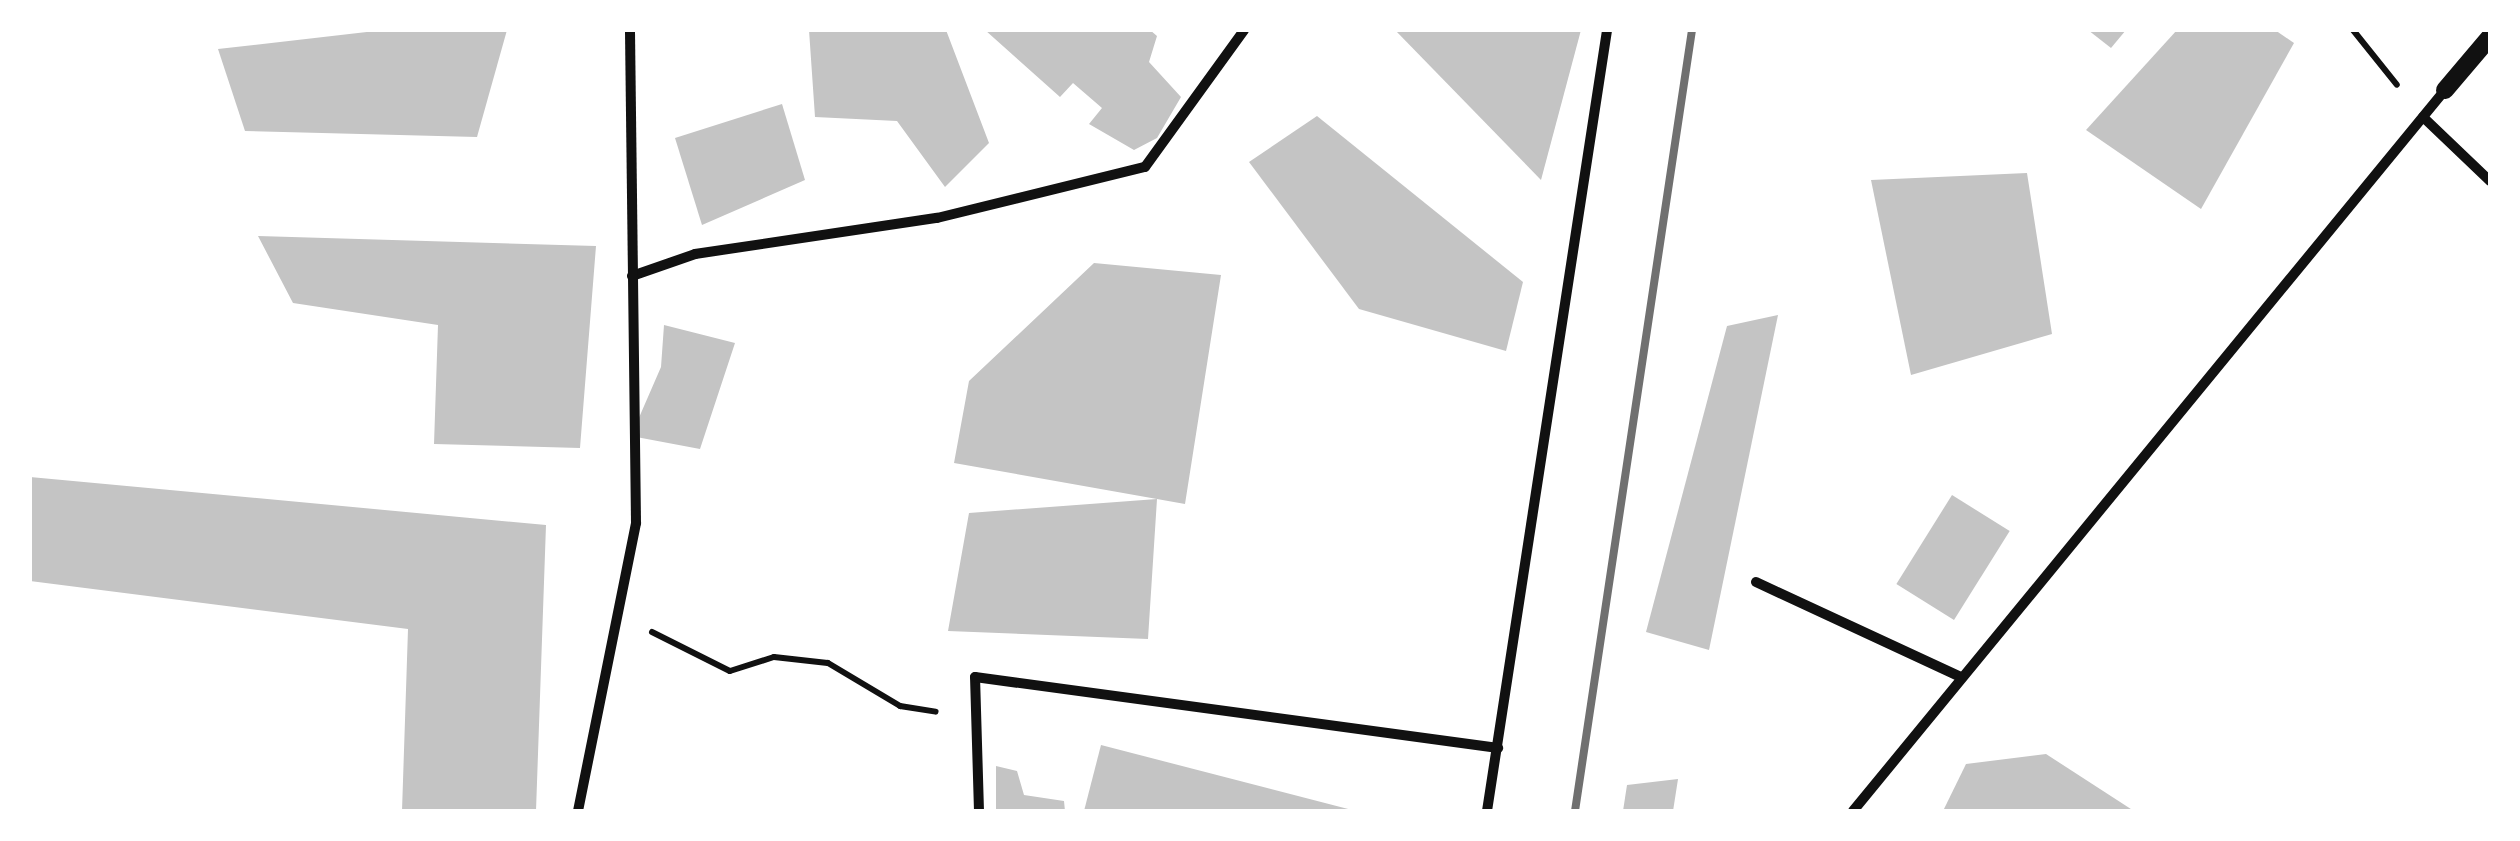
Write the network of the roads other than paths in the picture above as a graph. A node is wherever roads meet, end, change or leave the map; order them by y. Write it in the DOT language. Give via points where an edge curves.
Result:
graph roads {
  1 [pos="630,30"];
  2 [pos="1244,30"];
  3 [pos="1607,30"];
  4 [pos="2490,37"];
  5 [pos="2445,90"];
  6 [pos="2422,117"];
  7 [pos="2490,181"];
  8 [pos="632,276"];
  9 [pos="1756,582"];
  10 [pos="1961,678"];
  11 [pos="1498,748"];
  12 [pos="578,811"];
  13 [pos="980,811"];
  14 [pos="1486,811"];
  15 [pos="1854,811"];
  1 -- 8 [label="street"];
  2 -- 8 [label="street" via="1145,167 937,218 695,254"];
  3 -- 11 [label="street"];
  4 -- 5 [label="street"];
  5 -- 6 [label="street"];
  6 -- 7 [label="street"];
  6 -- 10 [label="street"];
  8 -- 12 [label="street" via="636,523"];
  9 -- 10 [label="street"];
  10 -- 15 [label="street"];
  11 -- 13 [label="street" via="975,677"];
  11 -- 14 [label="street"];
}
